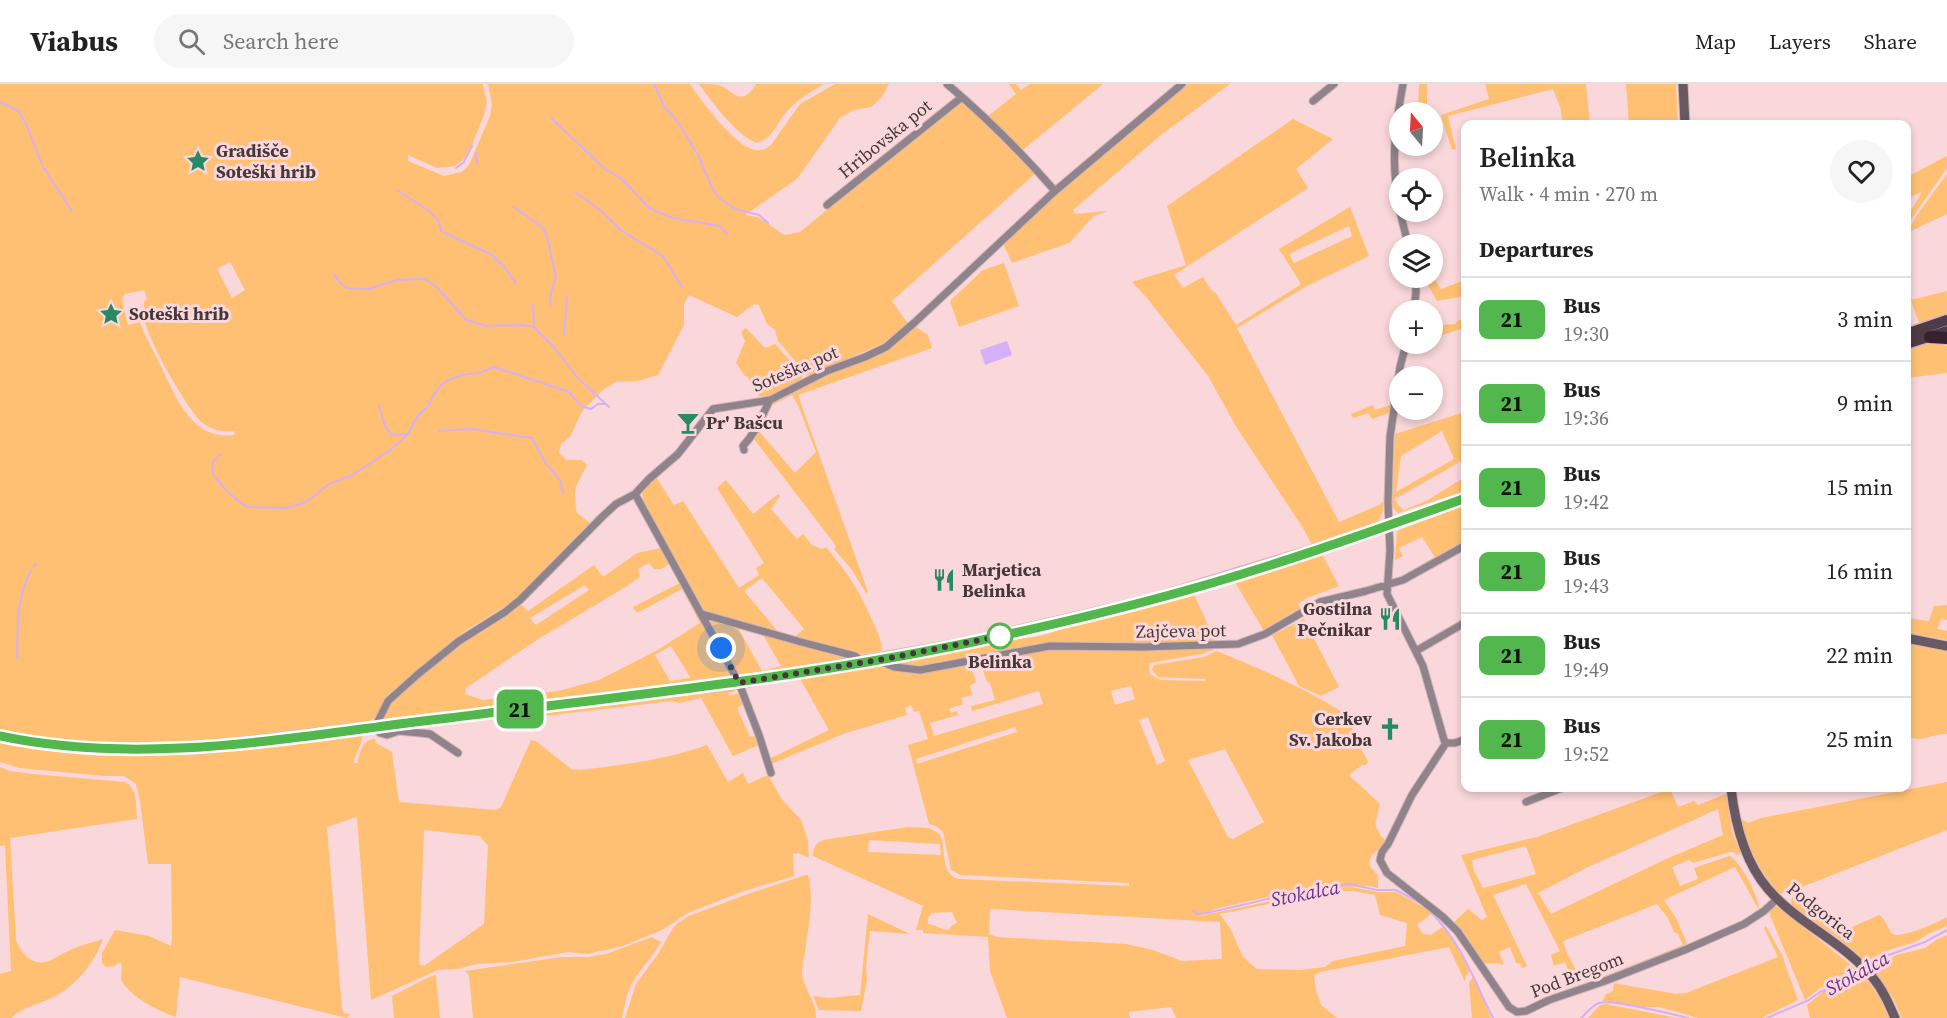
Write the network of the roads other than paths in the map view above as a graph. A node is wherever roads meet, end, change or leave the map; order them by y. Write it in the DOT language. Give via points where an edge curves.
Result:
graph roads {
  1 [pos="947,84"];
  2 [pos="1182,84"];
  3 [pos="1334,84"];
  4 [pos="1403,84"];
  5 [pos="1683,84"];
  6 [pos="962,97"];
  7 [pos="1313,101"];
  8 [pos="1685,120"];
  9 [pos="1394,168"];
  10 [pos="1055,191"];
  11 [pos="827,205"];
  12 [pos="1947,320"];
  13 [pos="1911,332"];
  14 [pos="1947,332"];
  15 [pos="1930,337"];
  16 [pos="1947,338"];
  17 [pos="1911,343"];
  18 [pos="1403,354"];
  19 [pos="770,400"];
  20 [pos="744,450"];
  21 [pos="635,494"];
  22 [pos="1461,500"];
  23 [pos="1390,526"];
  24 [pos="1461,548"];
  25 [pos="1389,585"];
  26 [pos="702,614"];
  27 [pos="1461,625"];
  28 [pos="1911,639"];
  29 [pos="1947,646"];
  30 [pos="1416,651"];
  31 [pos="878,660"];
  32 [pos="862,662"];
  33 [pos="739,683"];
  34 [pos="375,727"];
  35 [pos="0,736"];
  36 [pos="1461,741"];
  37 [pos="1446,742"];
  38 [pos="458,753"];
  39 [pos="771,773"];
  40 [pos="1552,792"];
  41 [pos="1732,792"];
  42 [pos="1526,802"];
  43 [pos="1777,899"];
  44 [pos="1895,1018"];
  1 -- 6 [label="street, Hribovska pot"];
  2 -- 10 [label="street, Soteška pot"];
  3 -- 7 [label="street"];
  4 -- 9 [label="street" via="1396,119"];
  5 -- 8 [label="main road"];
  6 -- 10 [label="street, Hribovska pot" via="1020,150"];
  6 -- 11 [label="street, Hribovska pot"];
  10 -- 19 [label="street, Soteška pot" via="886,347"];
  12 -- 13 [label="main road"];
  14 -- 15 [label="main road"];
  15 -- 16 [label="highway"];
  15 -- 17 [label="main road"];
  18 -- 23 [label="street" via="1390,436"];
  19 -- 20 [label="street"];
  19 -- 21 [label="street, Soteška pot" via="713,409 678,454"];
  21 -- 26 [label="street"];
  21 -- 34 [label="street, Soteška pot" via="616,504 505,612 459,641 417,675 388,702"];
  22 -- 23 [label="main road"];
  23 -- 25 [label="street"];
  23 -- 31 [label="main road" via="1151,600"];
  24 -- 25 [label="street, Zajčeva pot"];
  25 -- 30 [label="street" via="1388,597"];
  25 -- 31 [label="street, Zajčeva pot" via="1320,602 1265,634 1238,644 1050,646 920,670 894,668"];
  26 -- 32 [label="street" via="855,656"];
  26 -- 33 [label="street"];
  27 -- 30 [label="street"];
  28 -- 29 [label="main road"];
  30 -- 37 [label="street"];
  31 -- 32 [label="main road"];
  32 -- 33 [label="main road"];
  33 -- 34 [label="main road"];
  33 -- 39 [label="street"];
  34 -- 35 [label="main road" via="222,746 146,750 42,744"];
  34 -- 38 [label="street" via="387,735 399,731 430,734"];
  36 -- 37 [label="street"];
  37 -- 43 [label="street, Pod Bregom" via="1412,795 1380,860 1387,873 1450,924 1509,1007 1517,1012 1687,949 1735,928"];
  40 -- 42 [label="street"];
  41 -- 43 [label="main road, Podgorica" via="1745,850 1759,878"];
  43 -- 44 [label="main road, Podgorica" via="1861,965 1887,999"];
}
